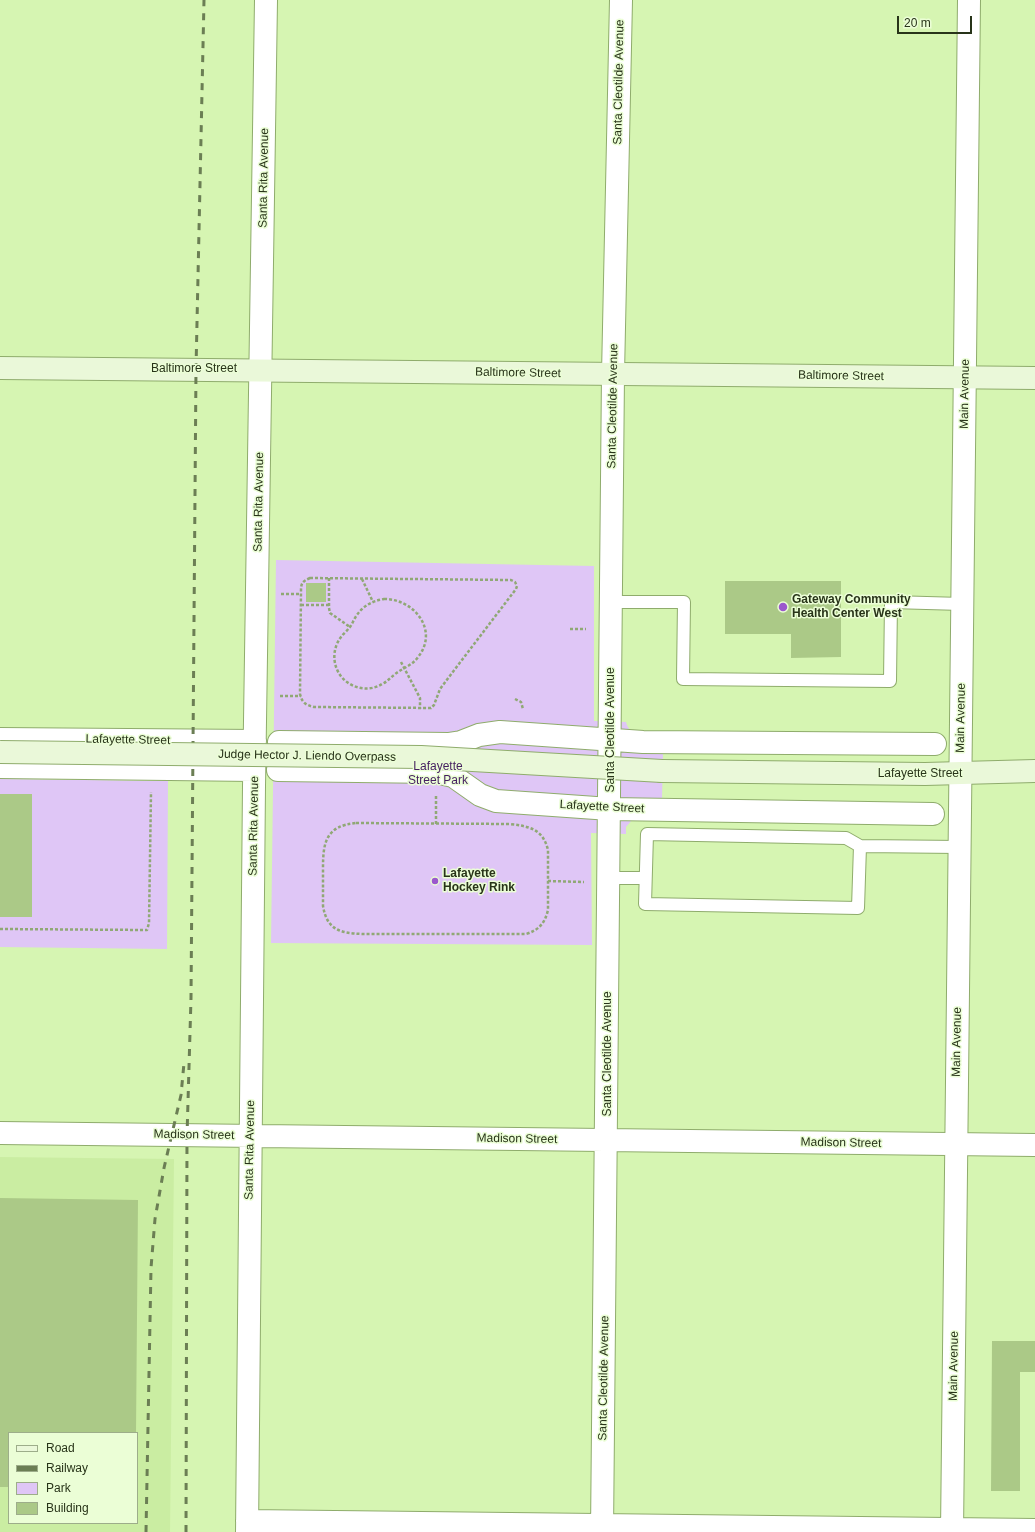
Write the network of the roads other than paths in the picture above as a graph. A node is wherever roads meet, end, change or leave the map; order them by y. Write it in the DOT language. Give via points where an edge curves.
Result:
graph roads {
  1 [pos="266,0"];
  2 [pos="621,0"];
  3 [pos="969,0"];
  4 [pos="0,368"];
  5 [pos="261,370"];
  6 [pos="613,374"];
  7 [pos="965,377"];
  8 [pos="1035,378"];
  9 [pos="612,602"];
  10 [pos="962,604"];
  11 [pos="611,731"];
  12 [pos="0,738"];
  13 [pos="255,741"];
  14 [pos="279,742"];
  15 [pos="935,744"];
  16 [pos="0,752"];
  17 [pos="0,766"];
  18 [pos="254,770"];
  19 [pos="278,770"];
  20 [pos="662,771"];
  21 [pos="1035,771"];
  22 [pos="960,774"];
  23 [pos="610,809"];
  24 [pos="933,814"];
  25 [pos="860,846"];
  26 [pos="960,847"];
  27 [pos="609,878"];
  28 [pos="645,878"];
  29 [pos="0,1133"];
  30 [pos="250,1136"];
  31 [pos="607,1140"];
  32 [pos="956,1144"];
  33 [pos="1035,1145"];
  34 [pos="247,1526"];
  35 [pos="602,1529"];
  36 [pos="952,1530"];
  37 [pos="1035,1530"];
  1 -- 5 [label="street, Santa Rita Avenue"];
  2 -- 6 [label="street, Santa Cleotilde Avenue"];
  3 -- 7 [label="street, Main Avenue"];
  4 -- 5 [label="street, Baltimore Street"];
  5 -- 6 [label="street, Baltimore Street"];
  5 -- 13 [label="street, Santa Rita Avenue"];
  6 -- 7 [label="street, Baltimore Street"];
  6 -- 9 [label="street, Santa Cleotilde Avenue"];
  7 -- 8 [label="street, Baltimore Street"];
  7 -- 10 [label="street, Main Avenue"];
  9 -- 10 [label="lane" via="684,602 683,678 890,681 891,602"];
  9 -- 11 [label="street, Santa Cleotilde Avenue"];
  10 -- 22 [label="street, Main Avenue"];
  11 -- 14 [label="street" via="500,732 448,744"];
  11 -- 15 [label="street" via="643,742"];
  11 -- 23 [label="street, Santa Cleotilde Avenue"];
  12 -- 13 [label="street, Lafayette Street"];
  13 -- 18 [label="street, Santa Rita Avenue"];
  16 -- 20 [label="street, Judge Hector J. Liendo Overpass, bridge" via="421,757"];
  17 -- 18 [label="street"];
  18 -- 30 [label="street, Santa Rita Avenue"];
  19 -- 23 [label="street, Lafayette Street" via="436,772 453,776 480,795 496,801"];
  20 -- 22 [label="street, Lafayette Street"];
  21 -- 22 [label="street, Lafayette Street"];
  22 -- 26 [label="street, Main Avenue"];
  23 -- 24 [label="street, Lafayette Street"];
  23 -- 27 [label="street, Santa Cleotilde Avenue"];
  25 -- 26 [label="lane"];
  25 -- 28 [label="lane" via="846,838 646,834"];
  25 -- 28 [label="lane" via="858,908 645,904"];
  26 -- 32 [label="street, Main Avenue"];
  27 -- 28 [label="lane"];
  27 -- 31 [label="street, Santa Cleotilde Avenue"];
  29 -- 30 [label="street, Madison Street"];
  30 -- 31 [label="street, Madison Street"];
  30 -- 34 [label="street, Santa Rita Avenue"];
  31 -- 32 [label="street, Madison Street"];
  31 -- 35 [label="street, Santa Cleotilde Avenue"];
  32 -- 33 [label="street, Madison Street"];
  32 -- 36 [label="street, Main Avenue"];
  34 -- 35 [label="street"];
  35 -- 36 [label="street"];
  36 -- 37 [label="street"];
}
